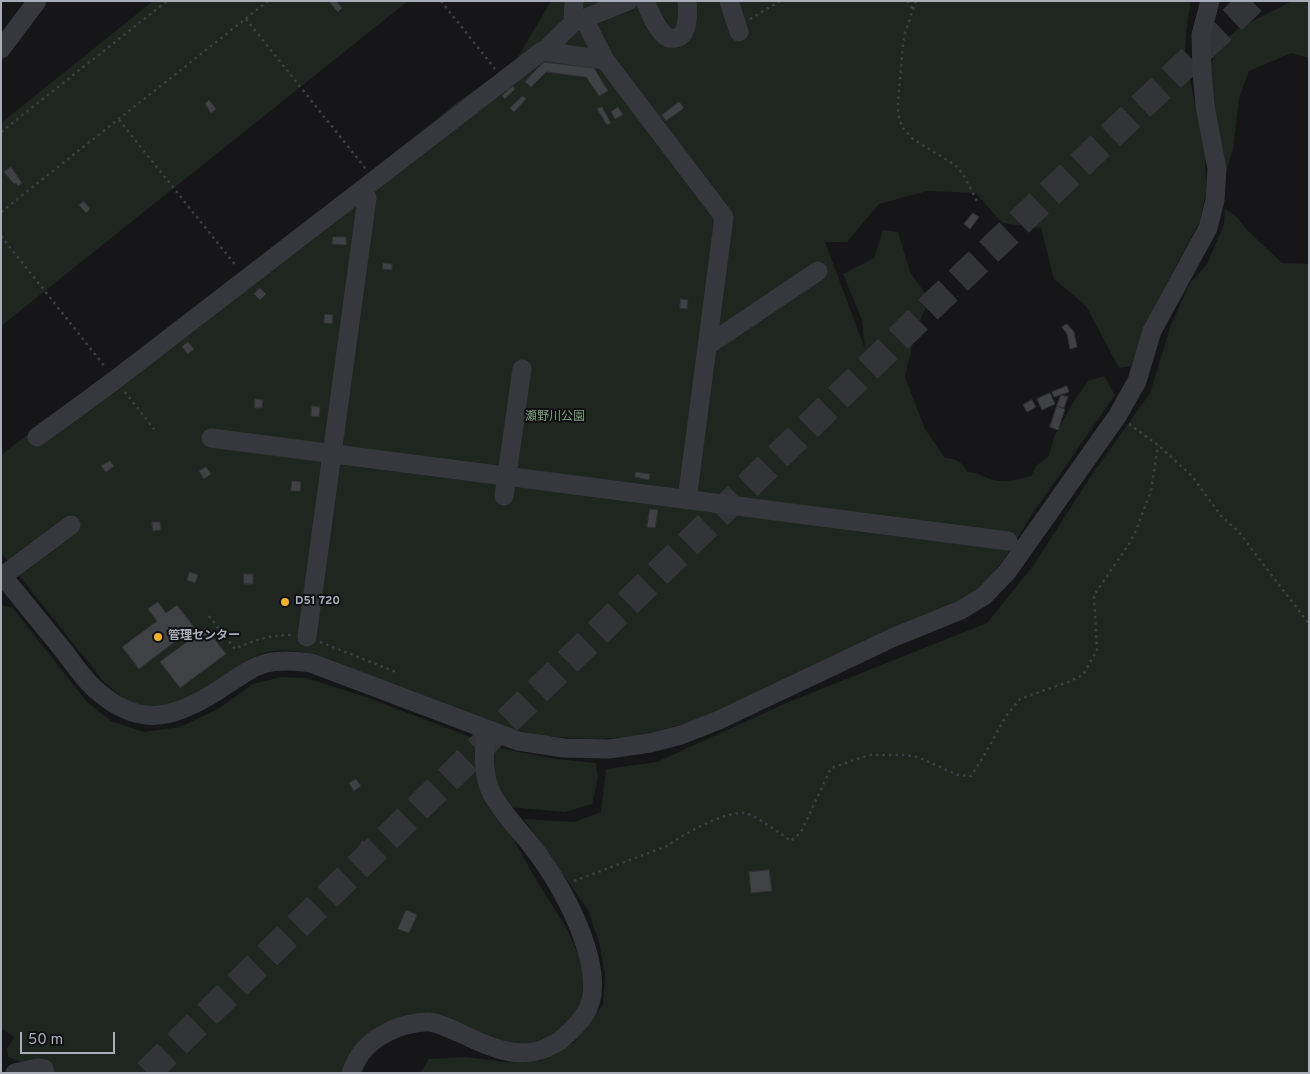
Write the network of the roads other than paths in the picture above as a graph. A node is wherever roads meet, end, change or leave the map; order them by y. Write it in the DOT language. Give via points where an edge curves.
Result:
graph roads {
  1 [pos="37,1"];
  2 [pos="574,1"];
  3 [pos="628,1"];
  4 [pos="645,1"];
  5 [pos="687,1"];
  6 [pos="730,1"];
  7 [pos="1210,1"];
  8 [pos="579,21"];
  9 [pos="738,28"];
  10 [pos="1,49"];
  11 [pos="544,51"];
  12 [pos="605,60"];
  13 [pos="369,184"];
  14 [pos="818,271"];
  15 [pos="708,345"];
  16 [pos="522,369"];
  17 [pos="37,437"];
  18 [pos="211,438"];
  19 [pos="334,454"];
  20 [pos="507,476"];
  21 [pos="504,496"];
  22 [pos="687,500"];
  23 [pos="71,525"];
  24 [pos="1008,541"];
  25 [pos="2,575"];
  26 [pos="308,637"];
  27 [pos="486,730"];
  28 [pos="15,1073"];
  29 [pos="45,1073"];
  30 [pos="351,1073"];
  1 -- 10 [label="street"];
  2 -- 8 [label="street"];
  3 -- 8 [label="street"];
  4 -- 5 [label="street" via="657,26 671,39 683,33 687,22"];
  6 -- 9 [label="street"];
  7 -- 27 [label="street" via="1200,35 1205,106 1217,169 1215,200 1208,228 1152,331 1138,381 1118,415 1007,572 984,596 961,610 892,638 681,736 610,749 564,748 518,741"];
  8 -- 11 [label="street"];
  8 -- 12 [label="street"];
  11 -- 12 [label="street"];
  11 -- 13 [label="street"];
  12 -- 15 [label="street" via="724,217"];
  13 -- 17 [label="street"];
  13 -- 19 [label="street"];
  14 -- 15 [label="street"];
  15 -- 22 [label="street"];
  16 -- 20 [label="street"];
  18 -- 19 [label="street"];
  19 -- 20 [label="street"];
  19 -- 26 [label="street"];
  20 -- 21 [label="street"];
  20 -- 22 [label="street"];
  22 -- 24 [label="street"];
  23 -- 25 [label="street"];
  25 -- 27 [label="street" via="93,687 114,705 135,714 157,716 180,712 252,668 271,661 290,660 311,664"];
  27 -- 30 [label="street" via="484,757 492,792 560,886 581,930 591,962 592,992 586,1013 561,1041 537,1052 516,1053 489,1046 429,1022 394,1028 363,1048"];
  28 -- 29 [label="street" via="37,1068 44,1069"];
}
